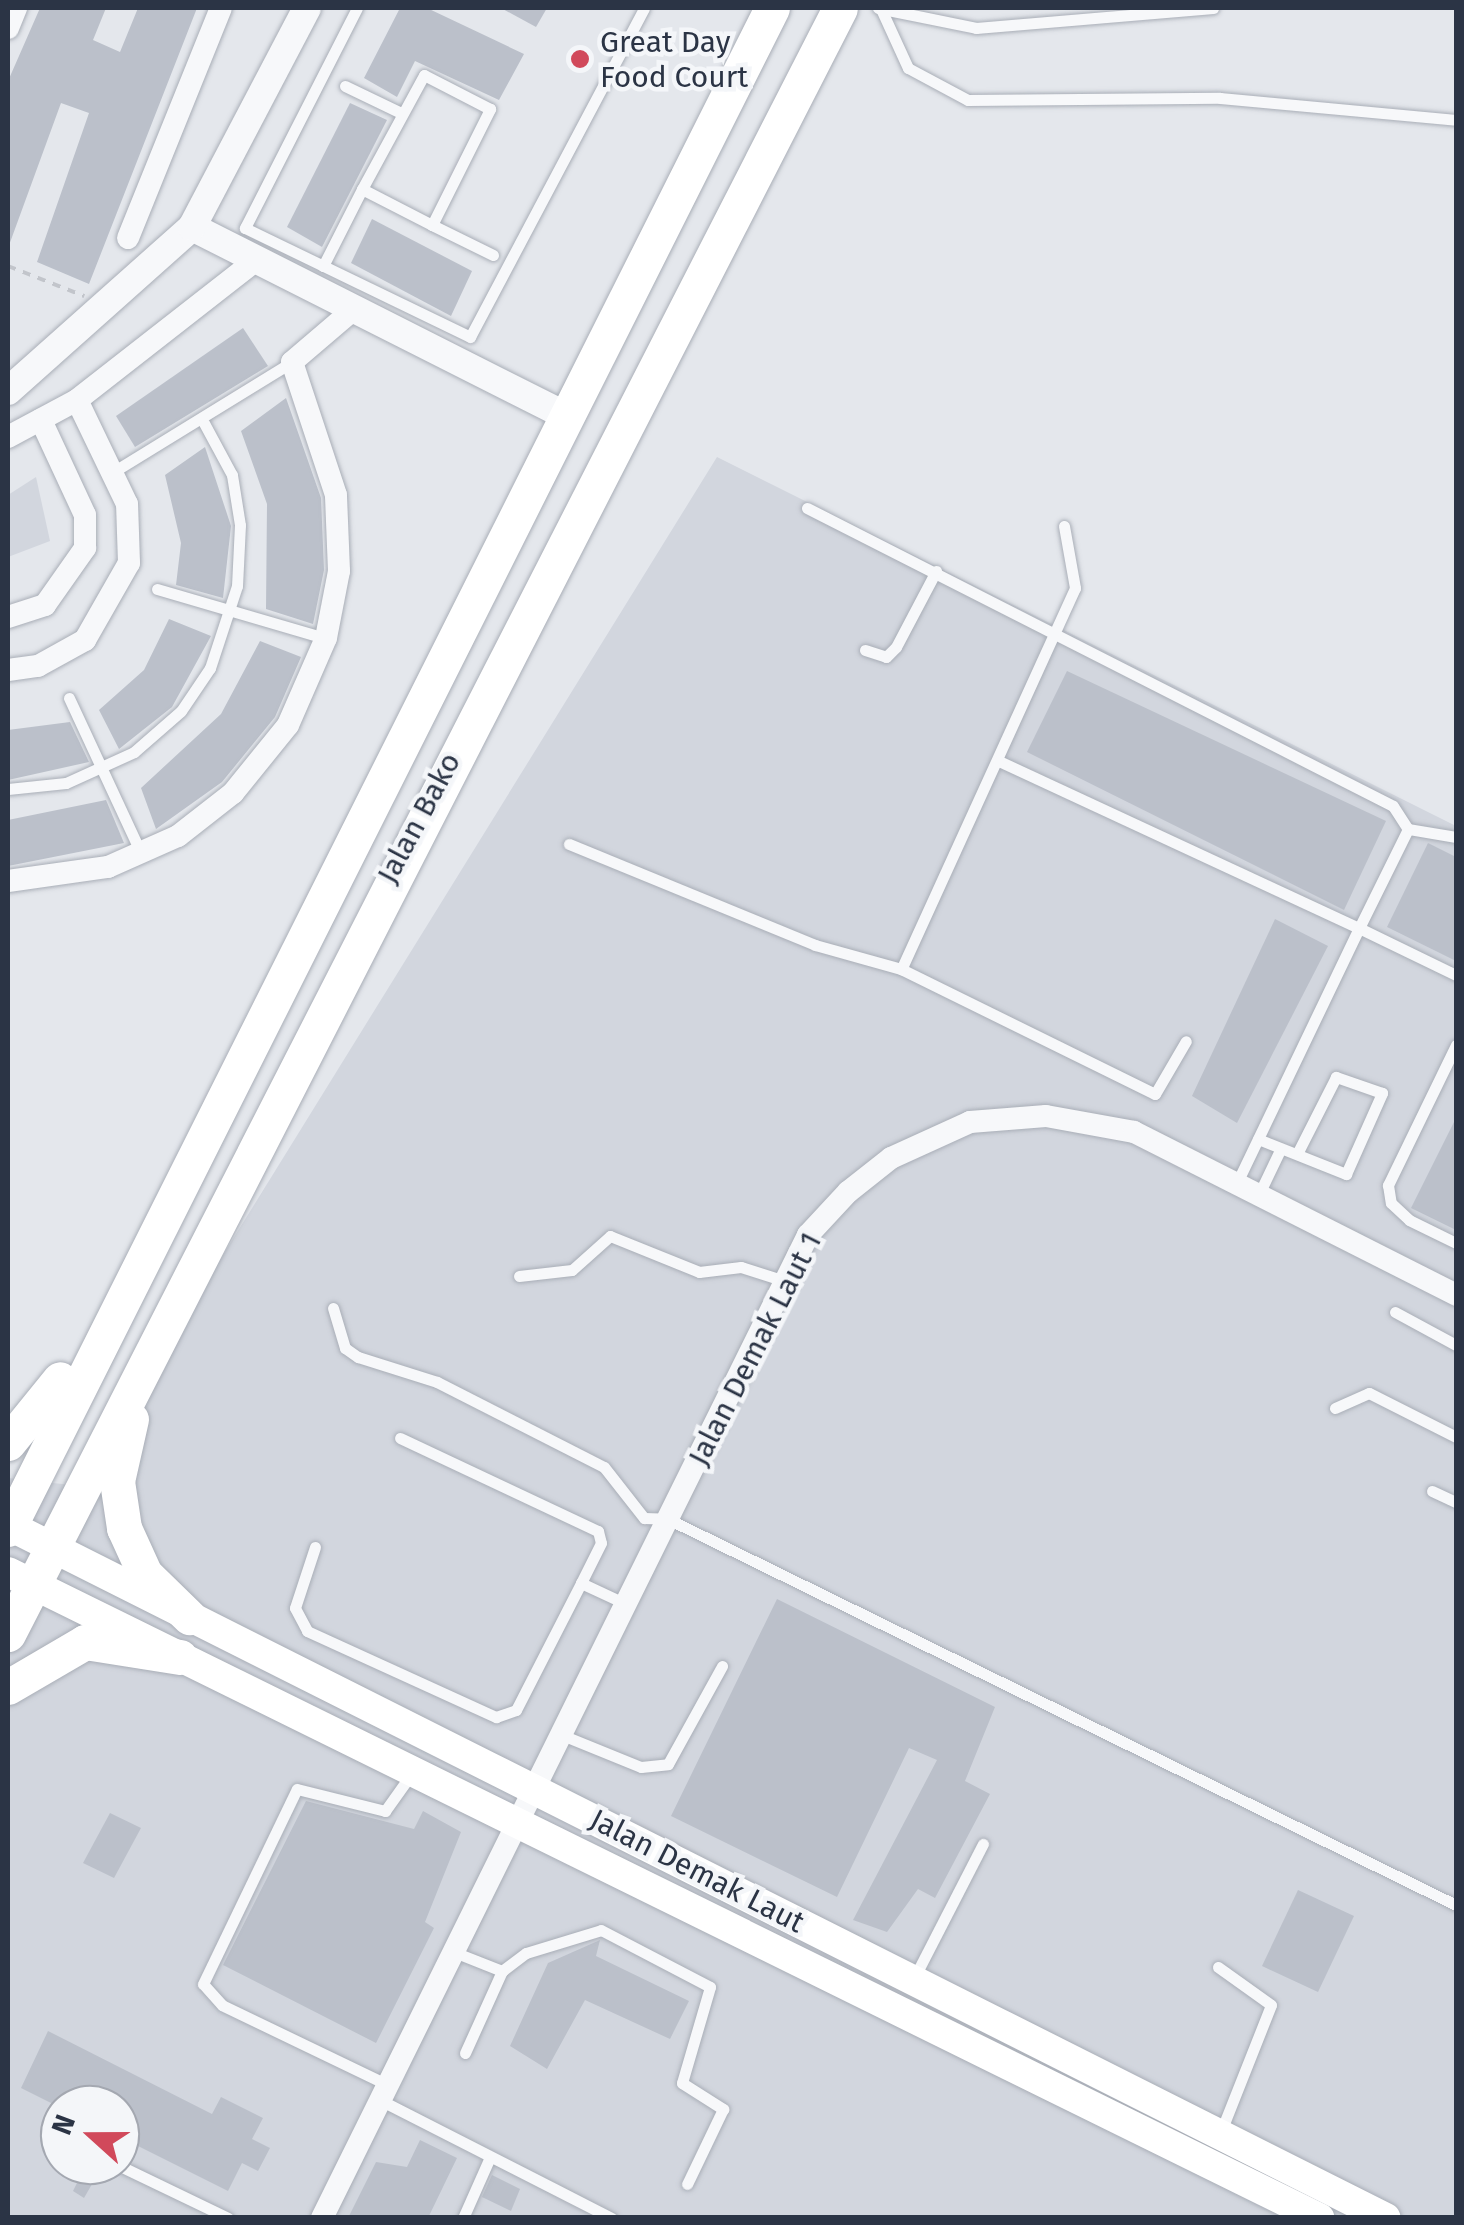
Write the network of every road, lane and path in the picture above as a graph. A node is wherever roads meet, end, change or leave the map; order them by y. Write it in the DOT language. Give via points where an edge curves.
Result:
graph roads {
  1 [pos="16,8"];
  2 [pos="221,8"];
  3 [pos="307,8"];
  4 [pos="357,8"];
  5 [pos="644,8"];
  6 [pos="772,8"];
  7 [pos="840,8"];
  8 [pos="879,8"];
  9 [pos="1212,8"];
  10 [pos="8,28"];
  11 [pos="345,86"];
  12 [pos="400,112"];
  13 [pos="1456,120"];
  14 [pos="362,190"];
  15 [pos="432,225"];
  16 [pos="192,227"];
  17 [pos="128,238"];
  18 [pos="245,245"];
  19 [pos="493,256"];
  20 [pos="8,266"];
  21 [pos="323,266"];
  22 [pos="112,307"];
  23 [pos="354,309"];
  24 [pos="464,349"];
  25 [pos="292,362"];
  26 [pos="8,391"];
  27 [pos="77,400"];
  28 [pos="562,414"];
  29 [pos="40,420"];
  30 [pos="204,423"];
  31 [pos="8,437"];
  32 [pos="113,472"];
  33 [pos="808,508"];
  34 [pos="1064,526"];
  35 [pos="936,571"];
  36 [pos="157,589"];
  37 [pos="231,611"];
  38 [pos="8,618"];
  39 [pos="326,638"];
  40 [pos="1052,639"];
  41 [pos="865,650"];
  42 [pos="8,670"];
  43 [pos="69,698"];
  44 [pos="999,761"];
  45 [pos="102,770"];
  46 [pos="8,789"];
  47 [pos="1408,828"];
  48 [pos="1456,837"];
  49 [pos="569,844"];
  50 [pos="142,855"];
  51 [pos="8,881"];
  52 [pos="1359,928"];
  53 [pos="302,934"];
  54 [pos="348,953"];
  55 [pos="901,968"];
  56 [pos="1456,975"];
  57 [pos="1186,1041"];
  58 [pos="1456,1045"];
  59 [pos="1258,1139"];
  60 [pos="1280,1150"];
  61 [pos="1298,1154"];
  62 [pos="1238,1183"];
  63 [pos="1259,1194"];
  64 [pos="1456,1243"];
  65 [pos="519,1276"];
  66 [pos="785,1281"];
  67 [pos="1456,1295"];
  68 [pos="333,1308"];
  69 [pos="1395,1312"];
  70 [pos="1456,1345"];
  71 [pos="1335,1408"];
  72 [pos="1456,1437"];
  73 [pos="400,1438"];
  74 [pos="8,1443"];
  75 [pos="1432,1490"];
  76 [pos="1456,1502"];
  77 [pos="668,1520"];
  78 [pos="8,1527"];
  79 [pos="50,1547"];
  80 [pos="315,1547"];
  81 [pos="20,1578"];
  82 [pos="581,1583"];
  83 [pos="626,1604"];
  84 [pos="190,1617"];
  85 [pos="8,1634"];
  86 [pos="180,1657"];
  87 [pos="722,1666"];
  88 [pos="8,1687"];
  89 [pos="562,1735"];
  90 [pos="413,1772"];
  91 [pos="535,1790"];
  92 [pos="518,1823"];
  93 [pos="983,1844"];
  94 [pos="1456,1905"];
  95 [pos="454,1952"];
  96 [pos="1218,1967"];
  97 [pos="502,1971"];
  98 [pos="913,1980"];
  99 [pos="466,2053"];
  100 [pos="384,2093"];
  101 [pos="1220,2134"];
  102 [pos="490,2157"];
  103 [pos="140,2176"];
  104 [pos="687,2184"];
  105 [pos="228,2218"];
  106 [pos="322,2218"];
  107 [pos="463,2218"];
  108 [pos="612,2218"];
  109 [pos="1319,2218"];
  110 [pos="1386,2218"];
  1 -- 10 [label="street"];
  2 -- 17 [label="street"];
  3 -- 16 [label="street"];
  4 -- 18 [label="lane"];
  5 -- 24 [label="lane"];
  6 -- 28 [label="main road, Jalan Bako"];
  7 -- 54 [label="main road, Jalan Bako"];
  8 -- 9 [label="lane" via="976,28"];
  8 -- 13 [label="lane" via="908,68 968,100 1220,98"];
  11 -- 12 [label="lane"];
  12 -- 14 [label="lane"];
  12 -- 15 [label="lane" via="424,75 490,109"];
  14 -- 15 [label="lane"];
  14 -- 21 [label="lane"];
  15 -- 19 [label="lane"];
  16 -- 18 [label="street"];
  16 -- 22 [label="street"];
  18 -- 21 [label="lane"];
  18 -- 23 [label="street"];
  18 -- 27 [label="street"];
  20 -- 22 [label="path"];
  21 -- 24 [label="lane"];
  22 -- 26 [label="street"];
  23 -- 24 [label="street"];
  23 -- 25 [label="street"];
  24 -- 28 [label="street"];
  25 -- 30 [label="lane"];
  25 -- 39 [label="street" via="336,495 338,604"];
  27 -- 29 [label="street"];
  27 -- 32 [label="street"];
  28 -- 53 [label="main road, Jalan Bako"];
  29 -- 31 [label="street"];
  29 -- 38 [label="street" via="85,515 85,548 63,590"];
  30 -- 32 [label="lane"];
  30 -- 37 [label="lane" via="238,503"];
  32 -- 42 [label="street" via="132,535 113,604 70,652"];
  33 -- 35 [label="lane"];
  34 -- 40 [label="lane" via="1075,588"];
  35 -- 40 [label="lane" via="1035,620"];
  35 -- 41 [label="lane" via="896,647 886,657"];
  36 -- 37 [label="lane"];
  37 -- 39 [label="lane"];
  37 -- 45 [label="lane" via="189,702"];
  39 -- 50 [label="street" via="268,754 218,807"];
  40 -- 44 [label="lane"];
  40 -- 47 [label="lane" via="1392,806"];
  43 -- 45 [label="lane"];
  44 -- 52 [label="lane"];
  44 -- 55 [label="lane"];
  45 -- 46 [label="lane"];
  45 -- 50 [label="lane"];
  47 -- 48 [label="lane"];
  47 -- 52 [label="lane"];
  49 -- 55 [label="lane" via="816,945"];
  50 -- 51 [label="street" via="49,880"];
  52 -- 56 [label="lane"];
  52 -- 59 [label="lane"];
  53 -- 74 [label="main road" via="274,955 46,1406"];
  53 -- 78 [label="main road, Jalan Bako"];
  54 -- 79 [label="main road, Jalan Bako"];
  54 -- 84 [label="main road" via="344,989 119,1450 124,1528 145,1574"];
  55 -- 57 [label="lane" via="1155,1094"];
  58 -- 64 [label="lane" via="1388,1185 1391,1203 1409,1220"];
  59 -- 60 [label="lane"];
  59 -- 62 [label="lane"];
  60 -- 61 [label="lane"];
  60 -- 63 [label="lane"];
  61 -- 61 [label="lane" via="1346,1174 1382,1093 1336,1077"];
  62 -- 63 [label="street, Jalan Demak Laut 1"];
  62 -- 66 [label="street, Jalan Demak Laut 1" via="1134,1132 1046,1116 970,1122 890,1158 848,1192 808,1235"];
  63 -- 67 [label="street, Jalan Demak Laut 1"];
  65 -- 66 [label="lane" via="572,1270 610,1236 699,1272 740,1268"];
  66 -- 77 [label="street, Jalan Demak Laut 1"];
  68 -- 77 [label="lane" via="345,1348 437,1382 604,1467 644,1518"];
  69 -- 70 [label="lane"];
  71 -- 72 [label="lane" via="1369,1393"];
  73 -- 82 [label="lane" via="598,1531 601,1543"];
  75 -- 76 [label="lane"];
  77 -- 83 [label="street, Jalan Demak Laut 1"];
  77 -- 94 [label="lane"];
  78 -- 79 [label="main road, Jalan Demak Laut"];
  79 -- 81 [label="main road, Jalan Bako"];
  79 -- 84 [label="main road, Jalan Demak Laut"];
  80 -- 82 [label="lane" via="295,1608 306,1632 496,1717 516,1710"];
  81 -- 85 [label="main road, Jalan Bako"];
  81 -- 86 [label="main road, Jalan Demak Laut"];
  82 -- 83 [label="lane"];
  83 -- 89 [label="street, Jalan Demak Laut 1"];
  84 -- 91 [label="main road, Jalan Demak Laut"];
  86 -- 88 [label="main road" via="85,1642"];
  86 -- 90 [label="main road, Jalan Demak Laut"];
  87 -- 89 [label="lane" via="668,1764 641,1767"];
  89 -- 91 [label="street, Jalan Demak Laut 1"];
  90 -- 92 [label="main road, Jalan Demak Laut"];
  90 -- 100 [label="lane" via="385,1811 298,1789 203,1984 222,2005"];
  91 -- 92 [label="street, Jalan Demak Laut 1"];
  91 -- 98 [label="main road, Jalan Demak Laut"];
  92 -- 95 [label="street, Jalan Demak Laut 1"];
  92 -- 109 [label="main road, Jalan Demak Laut"];
  93 -- 98 [label="lane"];
  95 -- 97 [label="lane"];
  95 -- 100 [label="street, Jalan Demak Laut 1"];
  96 -- 101 [label="lane" via="1270,2005"];
  97 -- 99 [label="lane"];
  97 -- 104 [label="lane" via="526,1953 601,1930 710,1987 682,2083 724,2109"];
  98 -- 101 [label="main road, Jalan Demak Laut"];
  100 -- 102 [label="lane"];
  100 -- 106 [label="street, Jalan Demak Laut 1"];
  101 -- 110 [label="main road, Jalan Demak Laut"];
  102 -- 107 [label="lane"];
  102 -- 108 [label="lane"];
  103 -- 105 [label="lane"];
}
